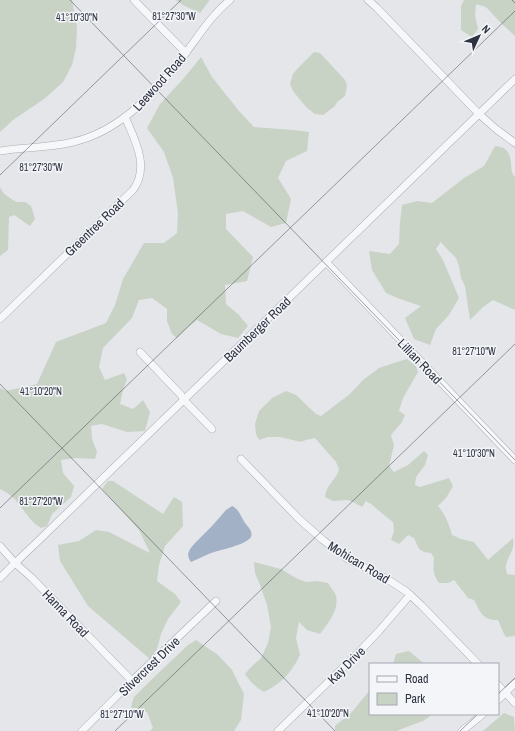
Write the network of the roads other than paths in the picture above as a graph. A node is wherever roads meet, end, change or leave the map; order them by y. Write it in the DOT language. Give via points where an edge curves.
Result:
graph roads {
  1 [pos="134,0"];
  2 [pos="230,0"];
  3 [pos="368,0"];
  4 [pos="186,53"];
  5 [pos="515,79"];
  6 [pos="479,114"];
  7 [pos="125,117"];
  8 [pos="515,143"];
  9 [pos="0,151"];
  10 [pos="326,262"];
  11 [pos="0,319"];
  12 [pos="140,352"];
  13 [pos="184,400"];
  14 [pos="212,429"];
  15 [pos="241,459"];
  16 [pos="515,460"];
  17 [pos="0,546"];
  18 [pos="15,563"];
  19 [pos="0,578"];
  20 [pos="410,595"];
  21 [pos="216,601"];
  22 [pos="477,663"];
  23 [pos="132,681"];
  24 [pos="515,683"];
  25 [pos="499,686"];
  26 [pos="505,693"];
  27 [pos="499,699"];
  28 [pos="515,703"];
  29 [pos="482,715"];
  30 [pos="82,731"];
  31 [pos="278,731"];
  32 [pos="462,731"];
  1 -- 4 [label="street"];
  2 -- 4 [label="street, Leewood Road"];
  3 -- 6 [label="street"];
  4 -- 7 [label="street, Leewood Road" via="170,73"];
  5 -- 6 [label="street, Baumberger Road"];
  6 -- 8 [label="street"];
  6 -- 10 [label="street, Baumberger Road"];
  7 -- 9 [label="street, Leewood Road" via="91,137 73,142"];
  7 -- 11 [label="street, Greentree Road" via="140,156 141,167 137,184"];
  10 -- 13 [label="street, Baumberger Road"];
  10 -- 16 [label="street, Lillian Road"];
  12 -- 13 [label="street"];
  13 -- 14 [label="street"];
  13 -- 18 [label="street, Baumberger Road"];
  15 -- 20 [label="street, Mohican Road" via="322,540 348,559 387,579"];
  17 -- 18 [label="street, Hanna Road"];
  18 -- 19 [label="street, Baumberger Road"];
  18 -- 23 [label="street, Hanna Road"];
  20 -- 22 [label="street, Mohican Road"];
  20 -- 31 [label="street, Kay Drive" via="361,650"];
  21 -- 23 [label="street, Silvercrest Drive"];
  23 -- 30 [label="street, Silvercrest Drive"];
  24 -- 26 [label="street"];
  25 -- 26 [label="street"];
  26 -- 27 [label="street"];
  26 -- 28 [label="street"];
  29 -- 32 [label="street"];
}
